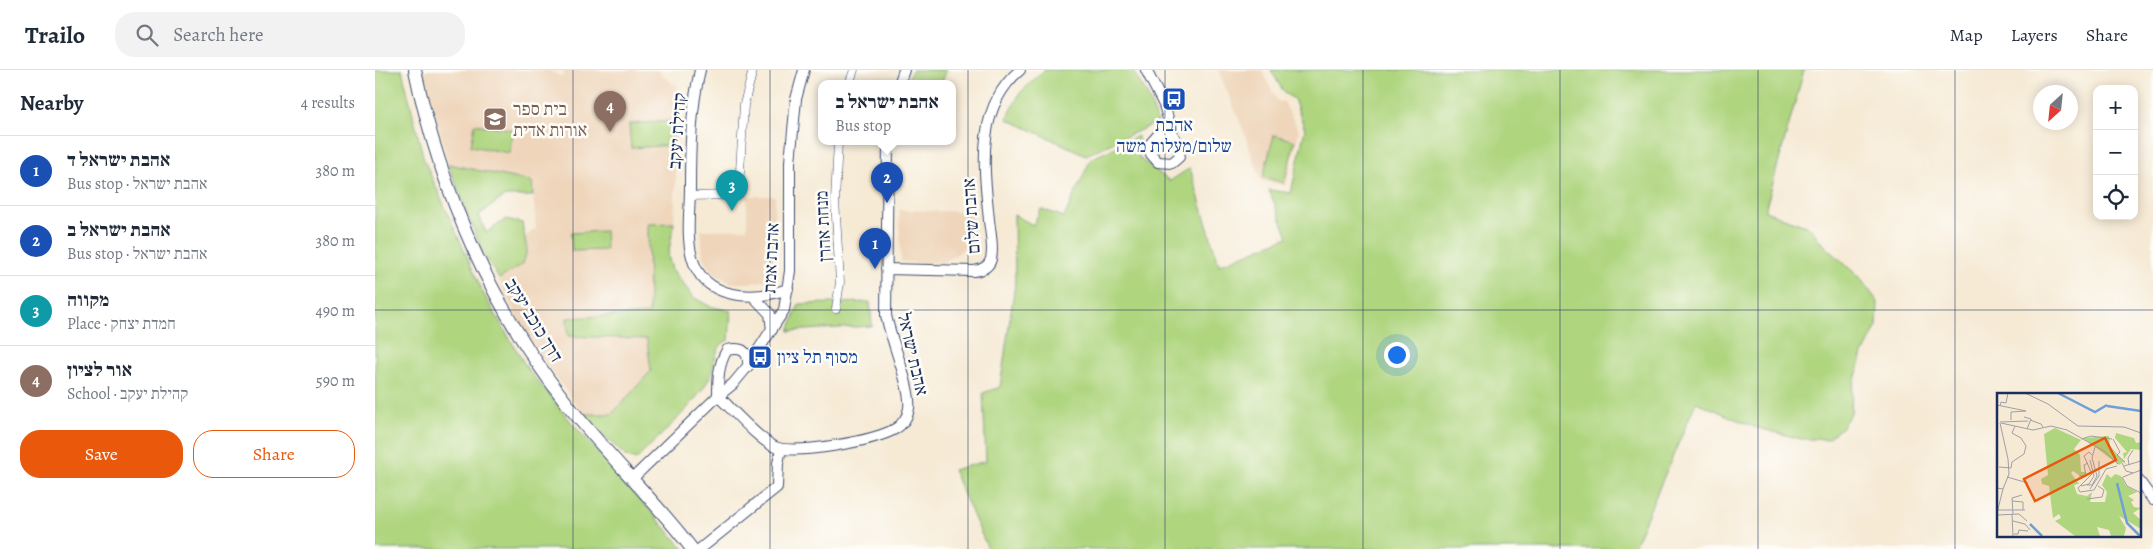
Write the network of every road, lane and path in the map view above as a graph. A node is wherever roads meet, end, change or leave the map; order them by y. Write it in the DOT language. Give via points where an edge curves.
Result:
graph roads {
  1 [pos="415,70"];
  2 [pos="700,70"];
  3 [pos="753,70"];
  4 [pos="804,70"];
  5 [pos="1020,70"];
  6 [pos="1145,70"];
  7 [pos="1168,134"];
  8 [pos="838,145"];
  9 [pos="888,145"];
  10 [pos="690,196"];
  11 [pos="886,270"];
  12 [pos="788,289"];
  13 [pos="753,296"];
  14 [pos="836,308"];
  15 [pos="771,332"];
  16 [pos="748,366"];
  17 [pos="718,396"];
  18 [pos="781,449"];
  19 [pos="632,479"];
  20 [pos="2141,484"];
  21 [pos="2153,500"];
  22 [pos="692,549"];
  23 [pos="700,549"];
  1 -- 19 [label="street, דרך כוכב יעקב" via="443,168 497,298 548,379"];
  2 -- 10 [label="street, קהילת יעקב" via="690,141"];
  3 -- 10 [label="street" via="744,104 739,188 732,188 731,195"];
  4 -- 12 [label="street, אהבת אמת" via="796,99 790,162"];
  5 -- 11 [label="street, אהבת שלום" via="1004,88 987,124 983,163 991,248 989,264 974,271"];
  6 -- 7 [label="street" via="1167,115"];
  8 -- 14 [label="street, מנחת אהרן" via="835,200 841,282"];
  9 -- 11 [label="street, אהבת ישראל"];
  10 -- 13 [label="street, קהילת יעקב" via="689,243 700,276 723,292"];
  11 -- 18 [label="street, אהבת ישראל" via="887,320 909,401 905,421 894,430 855,441 803,450"];
  12 -- 13 [label="street, קהילת יעקב" via="771,295"];
  12 -- 15 [label="street, אהבת אמת" via="784,310"];
  13 -- 15 [label="street" via="770,314"];
  15 -- 16 [label="street, אהבת אמת"];
  16 -- 17 [label="street, אהבת אמת"];
  16 -- 17 [label="street" via="749,356 745,351 737,348 727,350 718,374"];
  17 -- 18 [label="street" via="763,438"];
  17 -- 19 [label="street, אהבת אמת"];
  18 -- 23 [label="street" via="777,463 777,488"];
  19 -- 22 [label="street, דרך כוכב יעקב"];
  20 -- 21 [label="street"];
}
